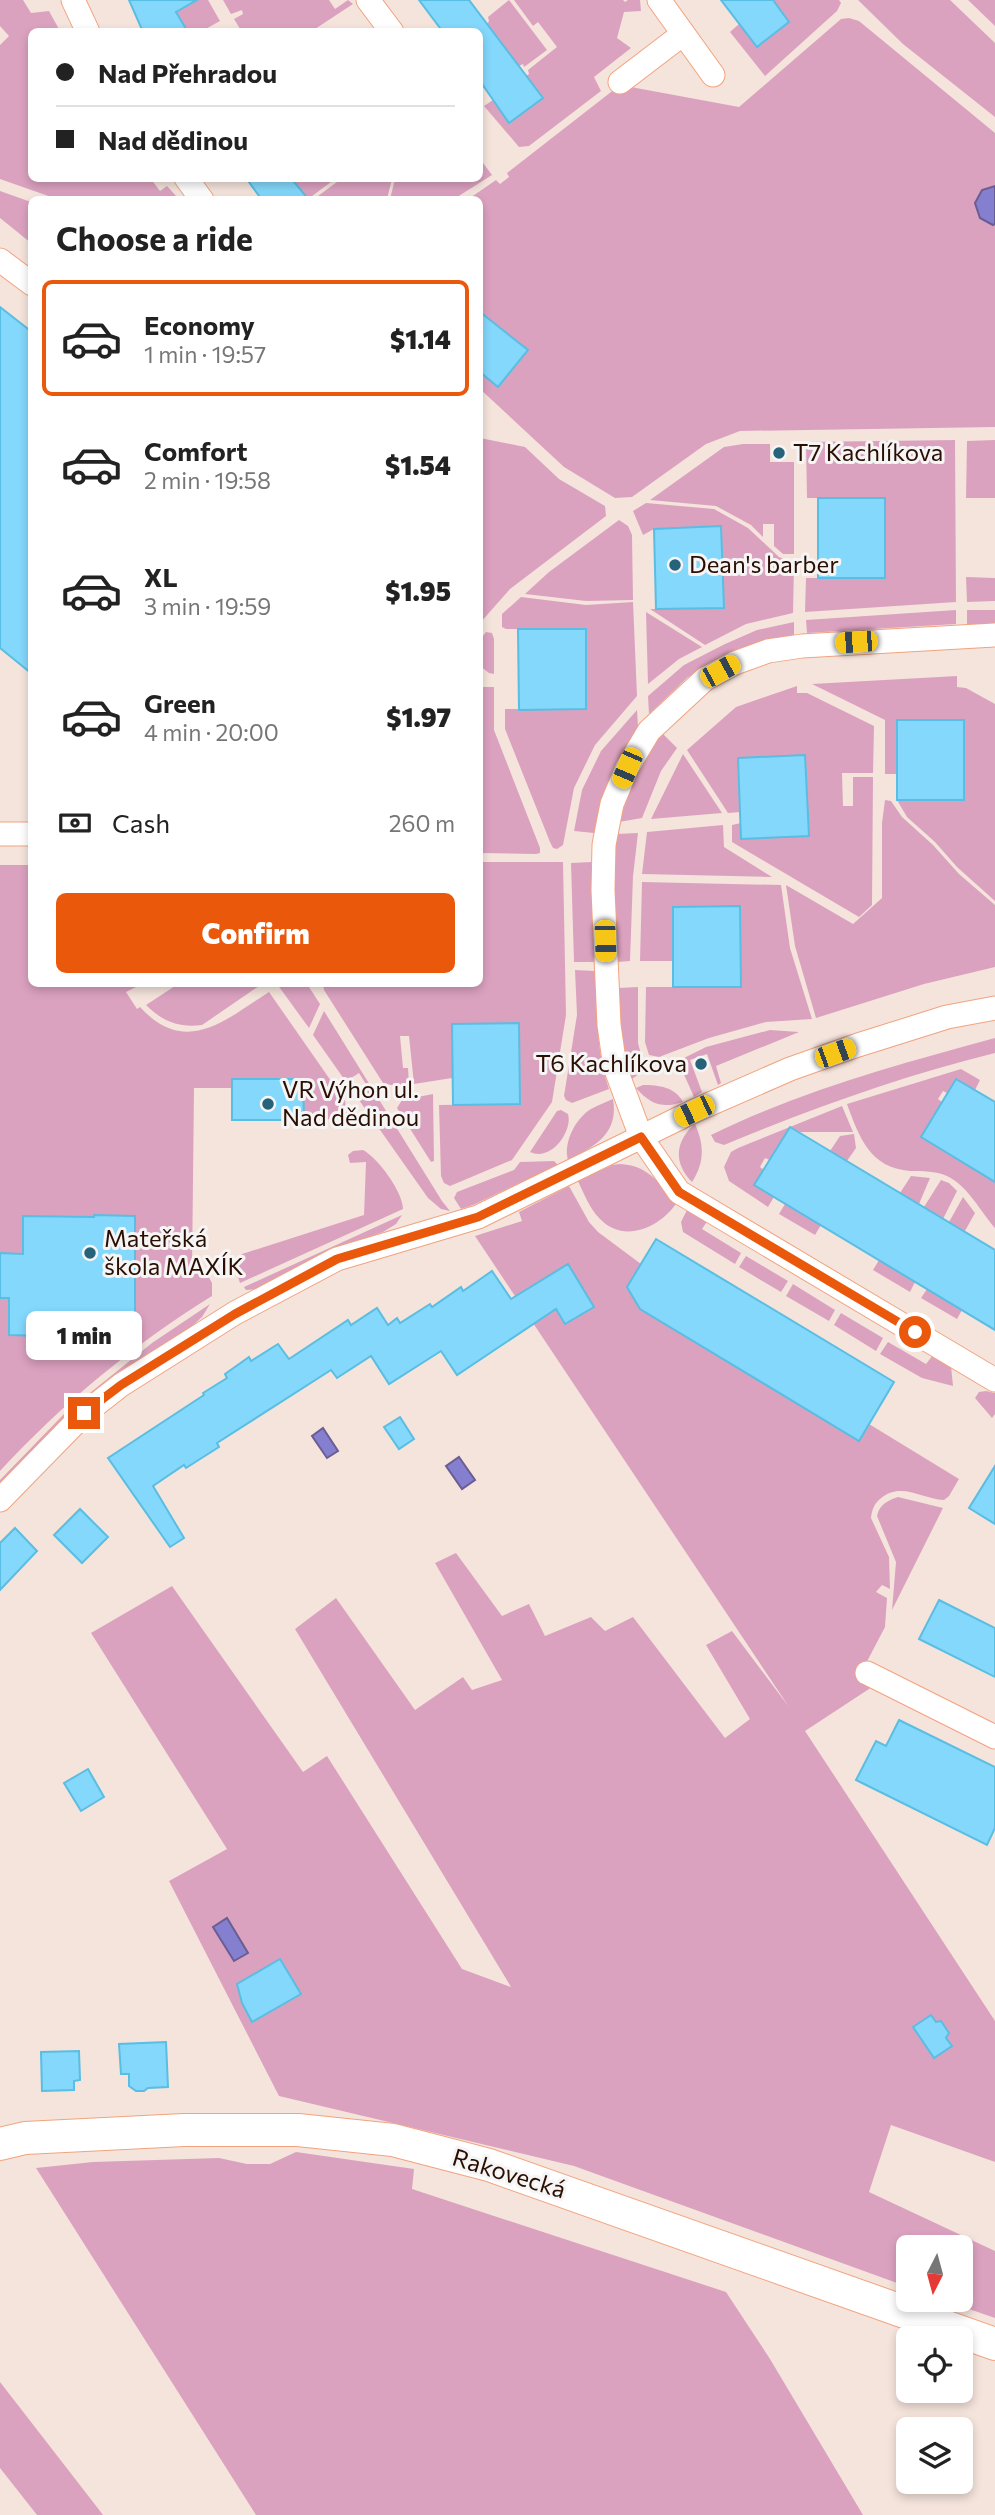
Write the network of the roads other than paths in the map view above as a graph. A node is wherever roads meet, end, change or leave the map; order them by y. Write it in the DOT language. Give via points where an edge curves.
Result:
graph roads {
  1 [pos="73,0"];
  2 [pos="368,0"];
  3 [pos="659,0"];
  4 [pos="86,28"];
  5 [pos="389,28"];
  6 [pos="684,34"];
  7 [pos="713,75"];
  8 [pos="620,82"];
  9 [pos="0,260"];
  10 [pos="28,282"];
  11 [pos="995,635"];
  12 [pos="0,834"];
  13 [pos="28,834"];
  14 [pos="995,1007"];
  15 [pos="641,1137"];
  16 [pos="995,1380"];
  17 [pos="0,1500"];
  18 [pos="867,1673"];
  19 [pos="995,1737"];
  20 [pos="0,2144"];
  21 [pos="995,2344"];
  1 -- 4 [label="street"];
  2 -- 5 [label="street"];
  3 -- 6 [label="street"];
  6 -- 7 [label="street"];
  6 -- 8 [label="street"];
  9 -- 10 [label="street"];
  11 -- 15 [label="street" via="768,651 705,679 649,731 612,804 604,845 603,890 615,1067"];
  12 -- 13 [label="street"];
  14 -- 15 [label="street" via="947,1017 790,1069"];
  15 -- 16 [label="street" via="679,1192"];
  15 -- 17 [label="street" via="478,1217 337,1259 235,1314 84,1413"];
  18 -- 19 [label="street"];
  20 -- 21 [label="main road, Rakovecká" via="80,2134 196,2130 298,2130 393,2140 489,2165"];
}
